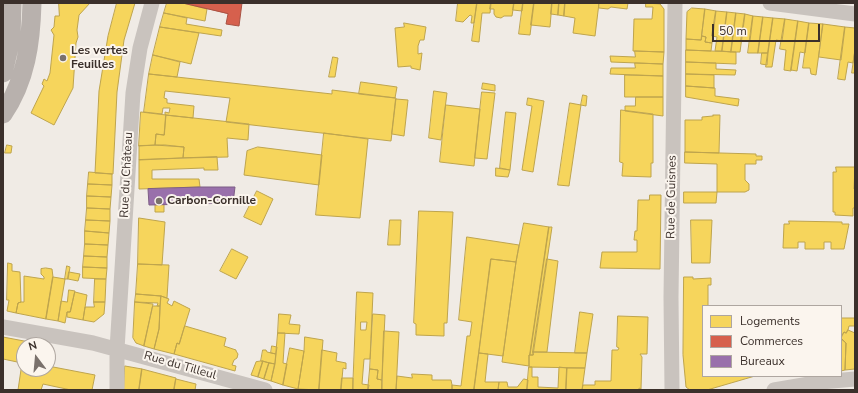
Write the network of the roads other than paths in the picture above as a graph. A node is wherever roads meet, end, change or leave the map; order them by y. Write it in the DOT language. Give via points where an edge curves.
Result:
graph roads {
  1 [pos="12,3"];
  2 [pos="32,3"];
  3 [pos="152,3"];
  4 [pos="675,3"];
  5 [pos="770,3"];
  6 [pos="855,14"];
  7 [pos="3,73"];
  8 [pos="3,114"];
  9 [pos="3,327"];
  10 [pos="117,349"];
  11 [pos="855,379"];
  12 [pos="117,390"];
  13 [pos="265,390"];
  14 [pos="672,390"];
  15 [pos="774,390"];
  1 -- 7 [label="main road" via="11,39"];
  2 -- 8 [label="main road" via="30,38 24,68 15,94"];
  3 -- 10 [label="street, Rue du Château" via="140,48 133,93"];
  4 -- 14 [label="street, Rue de Guisnes"];
  5 -- 6 [label="street"];
  9 -- 10 [label="street, Rue du Tilleul"];
  10 -- 12 [label="street, Rue du Château"];
  10 -- 13 [label="street, Rue du Tilleul"];
  11 -- 15 [label="street"];
}
